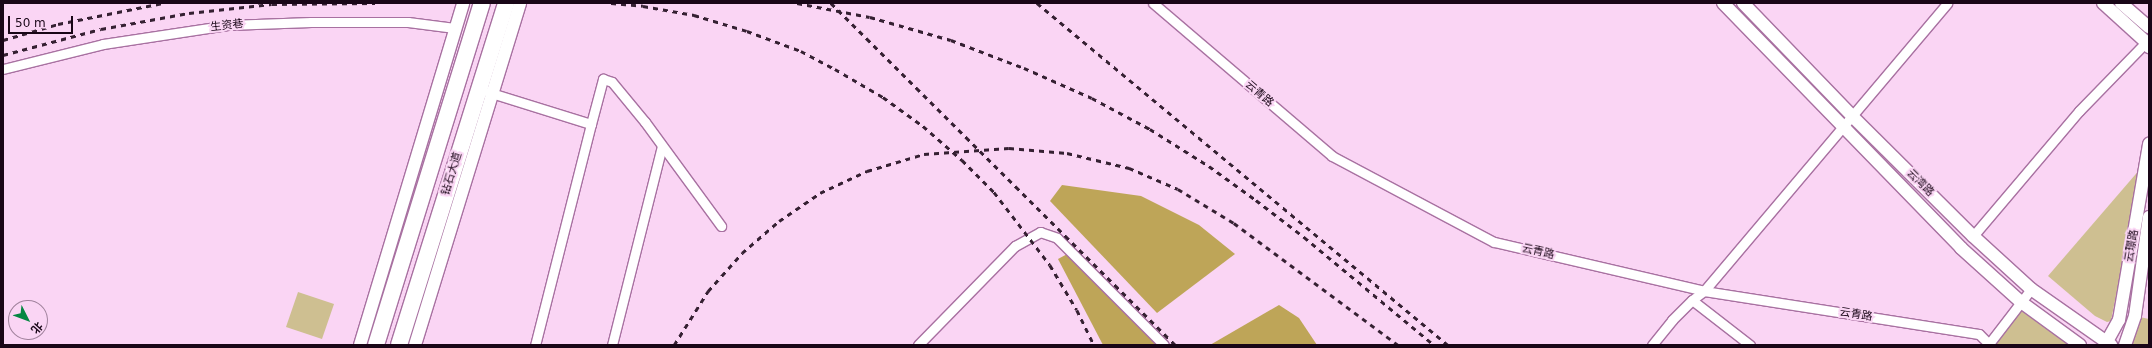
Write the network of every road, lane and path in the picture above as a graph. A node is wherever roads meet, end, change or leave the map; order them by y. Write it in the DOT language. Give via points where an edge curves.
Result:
graph roads {
  1 [pos="463,3"];
  2 [pos="482,3"];
  3 [pos="506,3"];
  4 [pos="520,3"];
  5 [pos="1153,3"];
  6 [pos="1723,3"];
  7 [pos="1743,3"];
  8 [pos="1947,3"];
  9 [pos="2103,3"];
  10 [pos="2122,3"];
  11 [pos="455,28"];
  12 [pos="2149,28"];
  13 [pos="2148,43"];
  14 [pos="3,69"];
  15 [pos="485,91"];
  16 [pos="1852,116"];
  17 [pos="591,124"];
  18 [pos="1843,127"];
  19 [pos="2149,144"];
  20 [pos="662,146"];
  21 [pos="2149,217"];
  22 [pos="721,226"];
  23 [pos="1973,236"];
  24 [pos="2147,245"];
  25 [pos="2031,289"];
  26 [pos="1704,291"];
  27 [pos="1692,300"];
  28 [pos="2021,302"];
  29 [pos="2116,325"];
  30 [pos="2085,328"];
  31 [pos="2129,332"];
  32 [pos="2108,344"];
  33 [pos="360,345"];
  34 [pos="376,345"];
  35 [pos="399,345"];
  36 [pos="415,345"];
  37 [pos="535,345"];
  38 [pos="612,345"];
  39 [pos="918,345"];
  40 [pos="1164,345"];
  41 [pos="1652,345"];
  42 [pos="1750,345"];
  43 [pos="1989,345"];
  44 [pos="2080,345"];
  45 [pos="2125,345"];
  46 [pos="2132,345"];
  1 -- 11 [label="street"];
  2 -- 34 [label="highway, 钻石大道"];
  3 -- 15 [label="highway, 钻石大道"];
  4 -- 15 [label="street"];
  5 -- 26 [label="street, 云青路" via="1332,156 1494,242"];
  6 -- 18 [label="street, 云湾路"];
  7 -- 16 [label="street, 云湾路"];
  8 -- 16 [label="street"];
  9 -- 13 [label="street"];
  10 -- 12 [label="street"];
  11 -- 14 [label="street, 生资巷" via="408,22 228,25 103,44"];
  11 -- 33 [label="street"];
  13 -- 23 [label="street" via="2079,111"];
  15 -- 17 [label="street"];
  15 -- 35 [label="highway, 钻石大道"];
  15 -- 36 [label="street"];
  16 -- 18 [label="street"];
  16 -- 23 [label="street, 云湾路"];
  17 -- 20 [label="street" via="603,79 612,82"];
  17 -- 37 [label="street"];
  18 -- 26 [label="street"];
  18 -- 28 [label="street, 云湾路" via="1961,248"];
  19 -- 29 [label="street, 云璟路" via="2119,320"];
  20 -- 22 [label="street"];
  20 -- 38 [label="street"];
  21 -- 24 [label="street, 云璟路"];
  23 -- 25 [label="street, 云湾路"];
  24 -- 31 [label="street, 云璟路" via="2135,316"];
  25 -- 28 [label="street"];
  25 -- 30 [label="street, 云湾路"];
  26 -- 27 [label="street"];
  26 -- 43 [label="street, 云青路" via="1979,334"];
  27 -- 41 [label="street"];
  27 -- 42 [label="street"];
  28 -- 43 [label="street"];
  28 -- 44 [label="street, 云湾路"];
  29 -- 30 [label="street" via="2108,331"];
  29 -- 32 [label="street, 云璟路"];
  30 -- 32 [label="street, 云湾路"];
  31 -- 45 [label="street, 云璟路"];
  31 -- 46 [label="street"];
  39 -- 40 [label="street" via="1015,246 1040,232 1057,238"];
}
